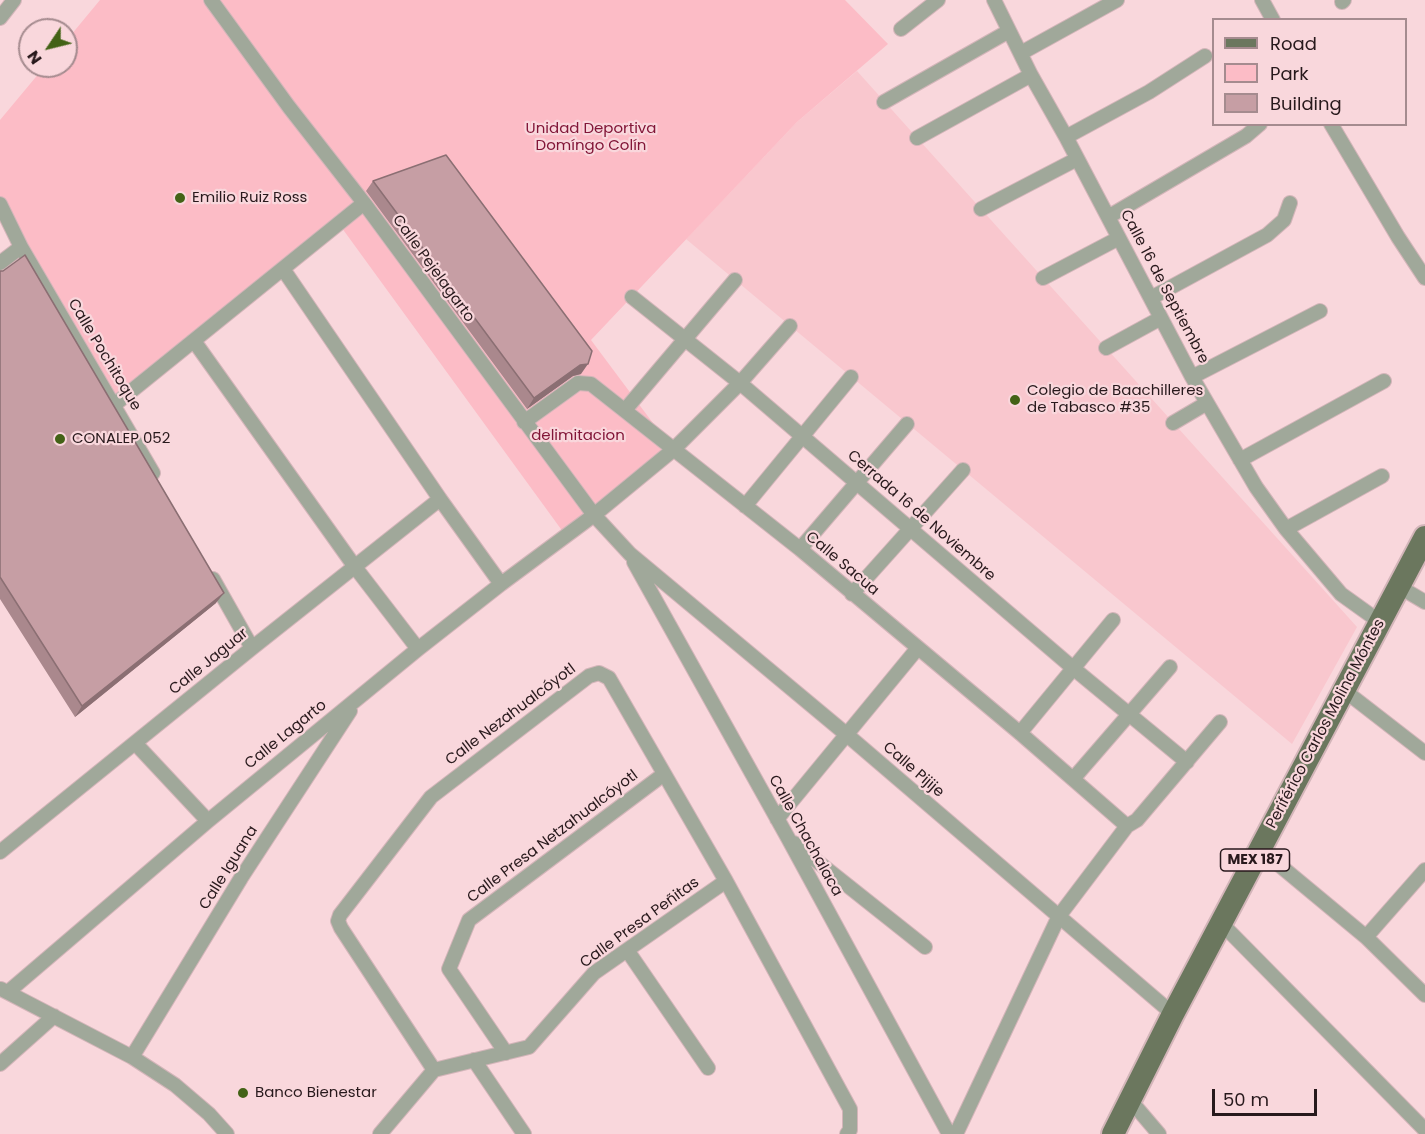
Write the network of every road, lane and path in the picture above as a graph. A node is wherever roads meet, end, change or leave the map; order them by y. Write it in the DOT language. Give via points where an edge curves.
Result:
graph roads {
  1 [pos="14,0"];
  2 [pos="211,0"];
  3 [pos="938,0"];
  4 [pos="994,0"];
  5 [pos="1117,0"];
  6 [pos="1262,0"];
  7 [pos="922,4"];
  8 [pos="0,18"];
  9 [pos="1272,18"];
  10 [pos="901,29"];
  11 [pos="1009,31"];
  12 [pos="1021,53"];
  13 [pos="1205,56"];
  14 [pos="1031,75"];
  15 [pos="884,102"];
  16 [pos="1257,126"];
  17 [pos="1332,126"];
  18 [pos="1066,137"];
  19 [pos="917,138"];
  20 [pos="1077,159"];
  21 [pos="364,203"];
  22 [pos="1290,203"];
  23 [pos="0,204"];
  24 [pos="981,209"];
  25 [pos="1108,217"];
  26 [pos="1119,238"];
  27 [pos="21,247"];
  28 [pos="0,263"];
  29 [pos="284,269"];
  30 [pos="1043,278"];
  31 [pos="1425,278"];
  32 [pos="735,280"];
  33 [pos="632,297"];
  34 [pos="1150,298"];
  35 [pos="1320,311"];
  36 [pos="1161,318"];
  37 [pos="790,326"];
  38 [pos="686,339"];
  39 [pos="194,341"];
  40 [pos="1106,348"];
  41 [pos="851,377"];
  42 [pos="1192,377"];
  43 [pos="1384,381"];
  44 [pos="740,383"];
  45 [pos="1207,404"];
  46 [pos="114,405"];
  47 [pos="625,410"];
  48 [pos="524,422"];
  49 [pos="1173,423"];
  50 [pos="907,424"];
  51 [pos="802,436"];
  52 [pos="673,450"];
  53 [pos="1240,460"];
  54 [pos="963,470"];
  55 [pos="1382,476"];
  56 [pos="857,484"];
  57 [pos="160,486"];
  58 [pos="440,499"];
  59 [pos="745,506"];
  60 [pos="594,515"];
  61 [pos="1286,528"];
  62 [pos="909,529"];
  63 [pos="1425,537"];
  64 [pos="800,549"];
  65 [pos="630,554"];
  66 [pos="206,567"];
  67 [pos="355,567"];
  68 [pos="501,584"];
  69 [pos="1398,586"];
  70 [pos="852,594"];
  71 [pos="1425,602"];
  72 [pos="1113,620"];
  73 [pos="1380,622"];
  74 [pos="252,648"];
  75 [pos="418,649"];
  76 [pos="917,649"];
  77 [pos="1170,667"];
  78 [pos="1073,669"];
  79 [pos="1345,691"];
  80 [pos="358,699"];
  81 [pos="1128,714"];
  82 [pos="1220,722"];
  83 [pos="1020,733"];
  84 [pos="846,734"];
  85 [pos="135,743"];
  86 [pos="1425,753"];
  87 [pos="1187,762"];
  88 [pos="664,774"];
  89 [pos="1073,779"];
  90 [pos="777,819"];
  91 [pos="208,821"];
  92 [pos="1128,826"];
  93 [pos="788,838"];
  94 [pos="1260,849"];
  95 [pos="0,852"];
  96 [pos="1425,870"];
  97 [pos="726,880"];
  98 [pos="1059,916"];
  99 [pos="1221,923"];
  100 [pos="1366,937"];
  101 [pos="925,947"];
  102 [pos="627,950"];
  103 [pos="4,990"];
  104 [pos="1425,995"];
  105 [pos="1173,1014"];
  106 [pos="54,1016"];
  107 [pos="506,1053"];
  108 [pos="132,1057"];
  109 [pos="474,1060"];
  110 [pos="0,1064"];
  111 [pos="708,1068"];
  112 [pos="434,1070"];
  113 [pos="1130,1100"];
  114 [pos="390,1122"];
  115 [pos="1425,1131"];
  116 [pos="227,1134"];
  117 [pos="380,1134"];
  118 [pos="399,1134"];
  119 [pos="524,1134"];
  120 [pos="847,1134"];
  121 [pos="949,1134"];
  122 [pos="956,1134"];
  123 [pos="1113,1134"];
  124 [pos="1159,1134"];
  1 -- 8 [label="street"];
  2 -- 21 [label="street, Calle Pejelagarto"];
  3 -- 7 [label="street"];
  4 -- 11 [label="street, Calle 16 de Septiembre"];
  5 -- 12 [label="street"];
  6 -- 9 [label="street"];
  7 -- 10 [label="street"];
  11 -- 12 [label="street, Calle 16 de Septiembre"];
  11 -- 15 [label="street"];
  12 -- 14 [label="street, Calle 16 de Septiembre"];
  13 -- 18 [label="street"];
  14 -- 18 [label="street, Calle 16 de Septiembre"];
  14 -- 19 [label="street"];
  16 -- 25 [label="street" via="1237,142"];
  17 -- 31 [label="street"];
  18 -- 20 [label="street, Calle 16 de Septiembre"];
  20 -- 24 [label="street"];
  20 -- 25 [label="street, Calle 16 de Septiembre"];
  21 -- 29 [label="street"];
  21 -- 48 [label="street, Calle Pejelagarto"];
  22 -- 34 [label="street" via="1284,220 1267,235"];
  23 -- 27 [label="street, Calle Pochitoque"];
  25 -- 26 [label="street, Calle 16 de Septiembre"];
  26 -- 30 [label="street"];
  26 -- 34 [label="street, Calle 16 de Septiembre"];
  27 -- 28 [label="street"];
  27 -- 46 [label="street, Calle Pochitoque"];
  29 -- 39 [label="street"];
  29 -- 58 [label="street"];
  32 -- 38 [label="street"];
  33 -- 38 [label="street, Cerrada 16 de Noviembre"];
  34 -- 36 [label="street, Calle 16 de Septiembre"];
  35 -- 42 [label="street"];
  36 -- 40 [label="street"];
  36 -- 42 [label="street, Calle 16 de Septiembre"];
  37 -- 44 [label="street, Calle Lagarto"];
  38 -- 44 [label="street, Cerrada 16 de Noviembre"];
  38 -- 47 [label="street"];
  39 -- 46 [label="street"];
  39 -- 67 [label="street"];
  41 -- 51 [label="street"];
  42 -- 45 [label="street, Calle 16 de Septiembre"];
  43 -- 53 [label="street"];
  44 -- 51 [label="street, Cerrada 16 de Noviembre"];
  44 -- 52 [label="street, Calle Lagarto"];
  45 -- 49 [label="street"];
  45 -- 53 [label="street, Calle 16 de Septiembre"];
  46 -- 57 [label="street, Calle Pochitoque"];
  47 -- 48 [label="street, Calle Sacua" via="585,382 578,383"];
  47 -- 52 [label="street, Calle Sacua"];
  48 -- 60 [label="street, Calle Pejelagarto"];
  50 -- 56 [label="street"];
  51 -- 56 [label="street, Cerrada 16 de Noviembre"];
  51 -- 59 [label="street"];
  52 -- 59 [label="street, Calle Sacua"];
  52 -- 60 [label="street, Calle Lagarto"];
  53 -- 61 [label="street, Calle 16 de Septiembre"];
  54 -- 62 [label="street"];
  55 -- 61 [label="street"];
  56 -- 62 [label="street, Cerrada 16 de Noviembre"];
  56 -- 64 [label="street"];
  58 -- 67 [label="street, Calle Jaguar"];
  58 -- 68 [label="street"];
  59 -- 64 [label="street, Calle Sacua"];
  60 -- 65 [label="street, Calle Pejelagarto"];
  60 -- 68 [label="street, Calle Lagarto"];
  61 -- 73 [label="street, Calle 16 de Septiembre" via="1341,594"];
  62 -- 70 [label="street"];
  62 -- 78 [label="street, Cerrada 16 de Noviembre"];
  63 -- 69 [label="main road, Periférico Carlos Molina Móntes / MEX 187"];
  64 -- 70 [label="street, Calle Sacua"];
  65 -- 84 [label="street, Calle Pijije"];
  65 -- 90 [label="street, Calle Chachalaca"];
  66 -- 74 [label="street"];
  67 -- 74 [label="street, Calle Jaguar"];
  67 -- 75 [label="street"];
  68 -- 75 [label="street, Calle Lagarto"];
  69 -- 71 [label="street"];
  69 -- 73 [label="main road, Periférico Carlos Molina Móntes / MEX 187"];
  70 -- 76 [label="street, Calle Sacua"];
  72 -- 78 [label="street"];
  73 -- 79 [label="main road, Periférico Carlos Molina Móntes / MEX 187"];
  74 -- 85 [label="street, Calle Jaguar"];
  75 -- 80 [label="street, Calle Lagarto"];
  76 -- 83 [label="street, Calle Sacua"];
  76 -- 84 [label="street"];
  77 -- 81 [label="street"];
  78 -- 81 [label="street, Cerrada 16 de Noviembre"];
  78 -- 83 [label="street"];
  79 -- 86 [label="street"];
  79 -- 94 [label="main road, Periférico Carlos Molina Móntes / MEX 187"];
  80 -- 91 [label="street, Calle Lagarto"];
  80 -- 108 [label="street, Calle Iguana" via="241,878"];
  81 -- 87 [label="street, Cerrada 16 de Noviembre"];
  81 -- 89 [label="street"];
  82 -- 87 [label="street"];
  83 -- 89 [label="street, Calle Sacua"];
  84 -- 90 [label="street"];
  84 -- 98 [label="street, Calle Pijije"];
  85 -- 91 [label="street"];
  85 -- 95 [label="street, Calle Jaguar"];
  87 -- 92 [label="street" via="1134,824"];
  88 -- 97 [label="street, Calle Nezahualcóyotl"];
  88 -- 107 [label="street, Calle Presa Netzahualcóyotl" via="469,920 449,969"];
  88 -- 112 [label="street, Calle Nezahualcóyotl" via="609,678 599,673 589,676 431,796 338,921"];
  89 -- 92 [label="street, Calle Sacua"];
  90 -- 93 [label="street, Calle Chachalaca"];
  91 -- 103 [label="street, Calle Lagarto"];
  92 -- 98 [label="street"];
  93 -- 101 [label="street"];
  93 -- 121 [label="street, Calle Chachalaca"];
  94 -- 99 [label="main road, Periférico Carlos Molina Móntes / MEX 187"];
  94 -- 100 [label="street"];
  96 -- 100 [label="street"];
  97 -- 102 [label="street, Calle Presa Peñitas"];
  97 -- 120 [label="street, Calle Nezahualcóyotl" via="850,1109"];
  98 -- 105 [label="street, Calle Pijije"];
  98 -- 122 [label="street"];
  99 -- 105 [label="main road, Periférico Carlos Molina Móntes / MEX 187"];
  99 -- 115 [label="street"];
  100 -- 104 [label="street"];
  102 -- 107 [label="street, Calle Presa Peñitas" via="594,973 529,1047"];
  102 -- 111 [label="street"];
  103 -- 106 [label="street"];
  105 -- 113 [label="main road, Periférico Carlos Molina Móntes / MEX 187"];
  106 -- 108 [label="street"];
  106 -- 110 [label="street"];
  107 -- 109 [label="street, Calle Presa Peñitas"];
  108 -- 116 [label="street" via="175,1085"];
  109 -- 112 [label="street, Calle Presa Peñitas"];
  109 -- 119 [label="street"];
  112 -- 114 [label="street"];
  113 -- 123 [label="main road, Periférico Carlos Molina Móntes / MEX 187"];
  113 -- 124 [label="street"];
  114 -- 117 [label="street"];
  114 -- 118 [label="street"];
}
